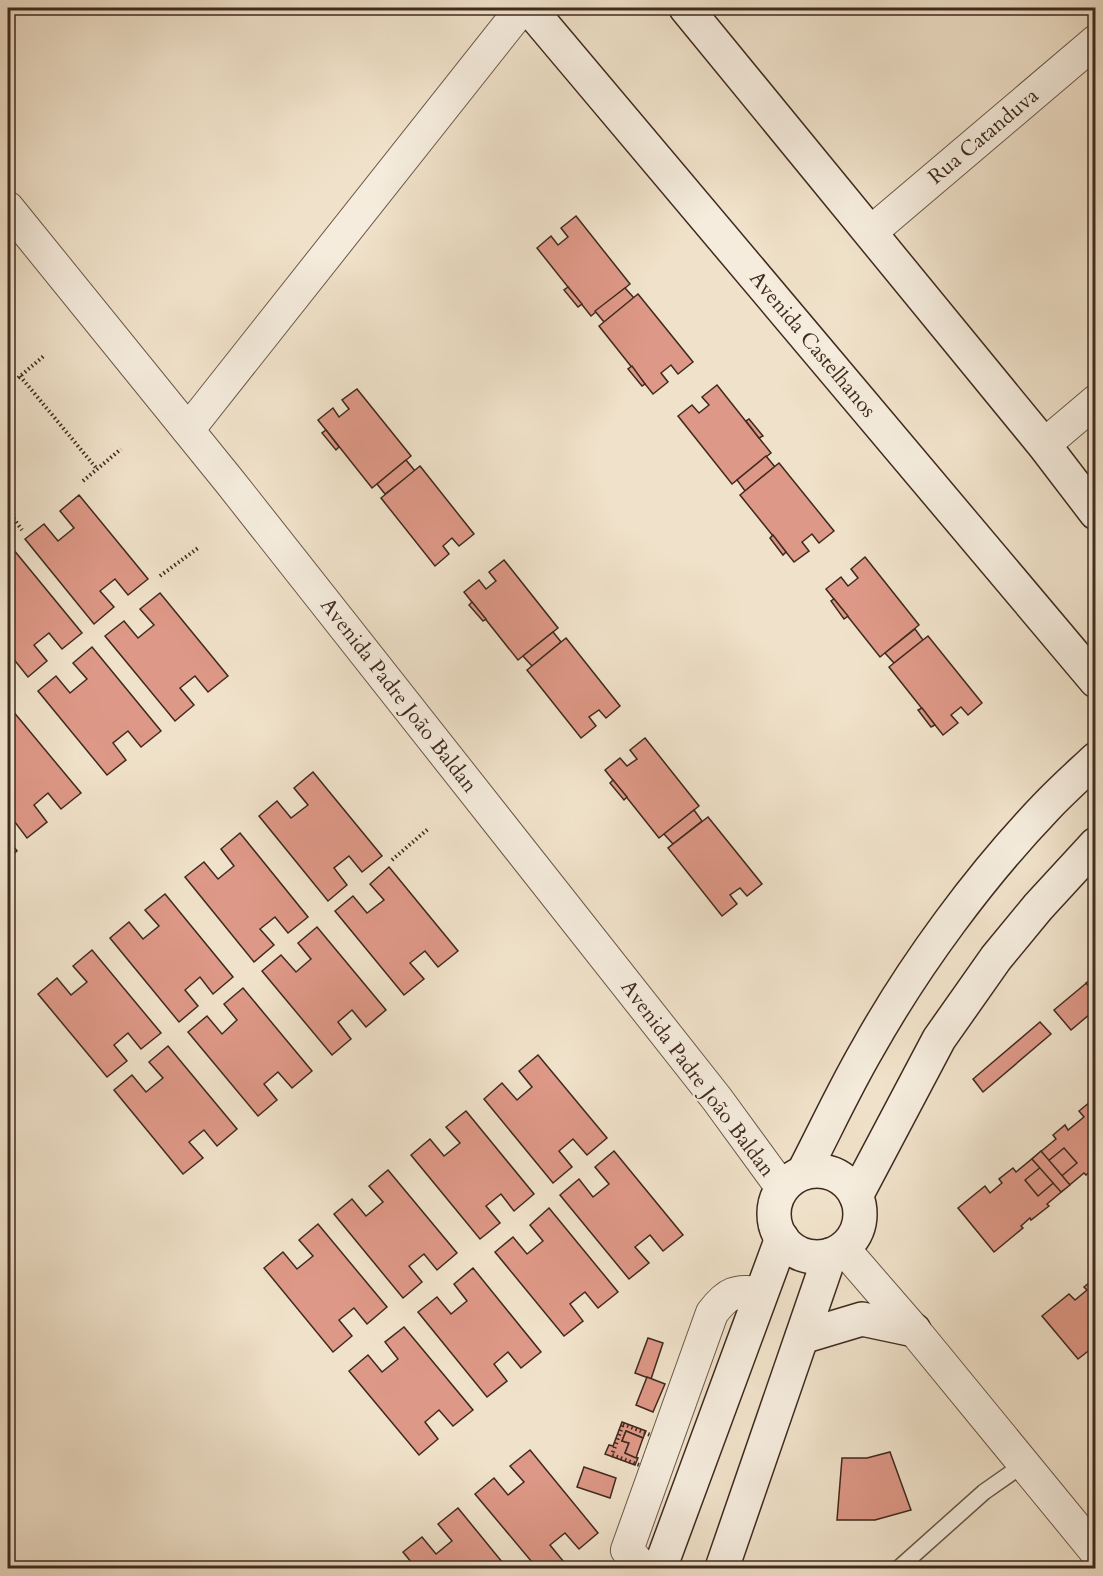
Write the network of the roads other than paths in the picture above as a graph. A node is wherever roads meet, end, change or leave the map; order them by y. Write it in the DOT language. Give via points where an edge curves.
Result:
graph roads {
  1 [pos="522,8"];
  2 [pos="530,8"];
  3 [pos="686,8"];
  4 [pos="1095,41"];
  5 [pos="8,208"];
  6 [pos="871,232"];
  7 [pos="1095,401"];
  8 [pos="188,430"];
  9 [pos="1044,445"];
  10 [pos="1095,513"];
  11 [pos="1095,681"];
  12 [pos="1095,759"];
  13 [pos="1095,844"];
  14 [pos="793,1181"];
  15 [pos="856,1196"];
  16 [pos="782,1238"];
  17 [pos="837,1252"];
  18 [pos="761,1293"];
  19 [pos="914,1330"];
  20 [pos="802,1337"];
  21 [pos="1024,1464"];
  22 [pos="1095,1552"];
  23 [pos="631,1562"];
  24 [pos="660,1569"];
  25 [pos="722,1569"];
  26 [pos="899,1569"];
  1 -- 8 [label="street"];
  2 -- 11 [label="street, Avenida Castelhanos"];
  3 -- 6 [label="street"];
  4 -- 6 [label="street, Rua Catanduva"];
  5 -- 8 [label="street, Avenida Padre João Baldan"];
  6 -- 9 [label="street"];
  7 -- 9 [label="street"];
  8 -- 14 [label="street, Avenida Padre João Baldan" via="717,1099"];
  9 -- 10 [label="street"];
  12 -- 14 [label="street" via="1046,807 964,904 868,1047"];
  13 -- 15 [label="street" via="996,957 939,1039"];
  14 -- 15 [label="street" via="813,1171 834,1174"];
  14 -- 16 [label="street" via="775,1205 775,1223"];
  15 -- 17 [label="street" via="860,1207 857,1230"];
  16 -- 17 [label="street" via="790,1248 809,1256"];
  16 -- 18 [label="street"];
  17 -- 19 [label="street"];
  17 -- 20 [label="street"];
  18 -- 23 [label="street" via="744,1291 724,1297 712,1313"];
  18 -- 24 [label="street"];
  19 -- 20 [label="street" via="862,1319"];
  19 -- 21 [label="street"];
  20 -- 25 [label="street"];
  21 -- 22 [label="street"];
  21 -- 26 [label="lane" via="984,1492"];
}
